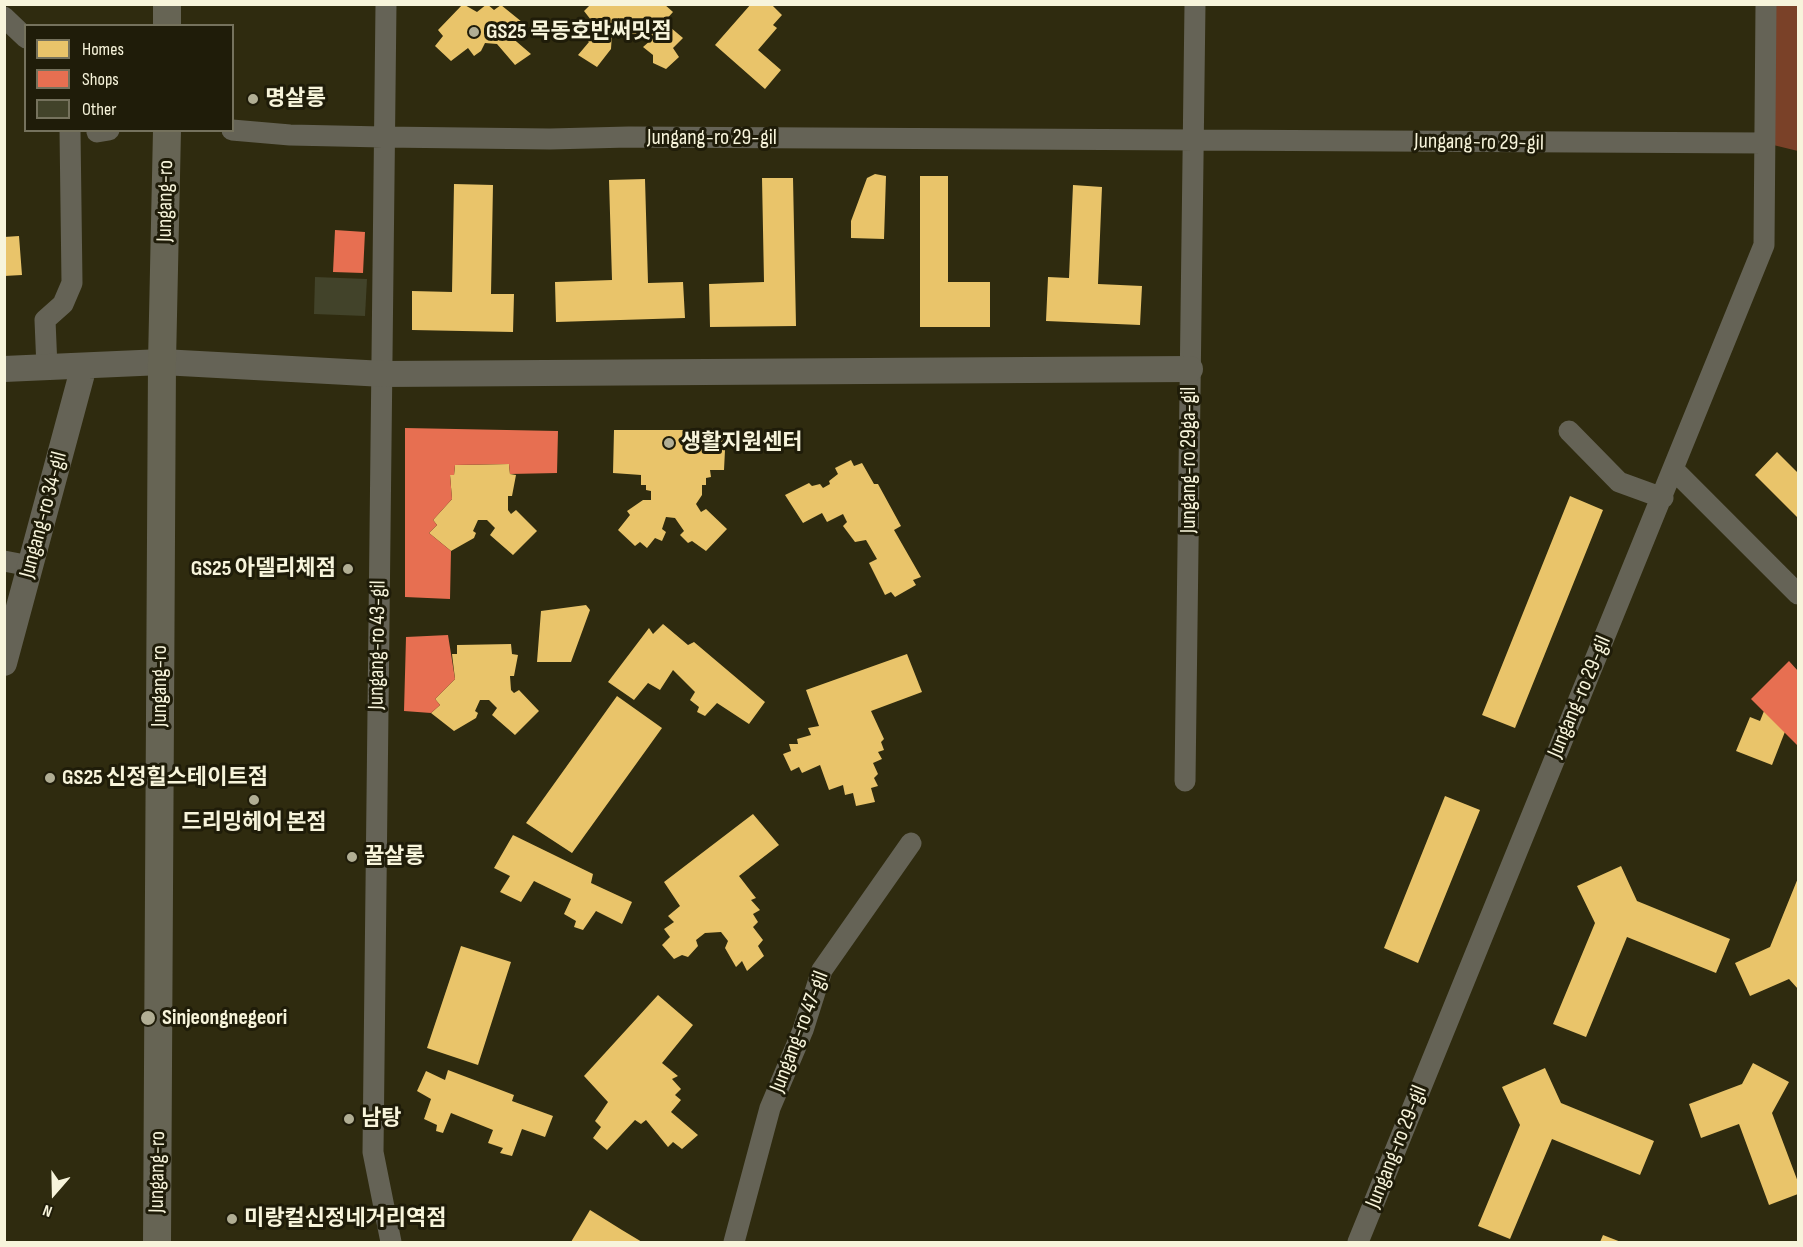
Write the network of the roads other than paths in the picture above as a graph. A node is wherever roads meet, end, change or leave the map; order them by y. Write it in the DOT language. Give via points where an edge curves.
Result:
graph roads {
  1 [pos="167,4"];
  2 [pos="386,4"];
  3 [pos="1195,4"];
  4 [pos="1766,4"];
  5 [pos="4,17"];
  6 [pos="167,24"];
  7 [pos="24,36"];
  8 [pos="234,130"];
  9 [pos="70,132"];
  10 [pos="167,132"];
  11 [pos="383,137"];
  12 [pos="1192,140"];
  13 [pos="1765,143"];
  14 [pos="162,362"];
  15 [pos="84,366"];
  16 [pos="47,368"];
  17 [pos="4,369"];
  18 [pos="1190,369"];
  19 [pos="384,374"];
  20 [pos="1569,431"];
  21 [pos="1674,470"];
  22 [pos="1663,498"];
  23 [pos="4,561"];
  24 [pos="30,566"];
  25 [pos="1798,594"];
  26 [pos="4,663"];
  27 [pos="1185,781"];
  28 [pos="911,843"];
  29 [pos="157,1242"];
  30 [pos="391,1242"];
  31 [pos="734,1242"];
  32 [pos="1358,1242"];
  1 -- 6 [label="main road"];
  2 -- 11 [label="street, Jungang-ro 43-gil"];
  3 -- 12 [label="street"];
  4 -- 13 [label="street, Jungang-ro 29-gil"];
  5 -- 7 [label="street"];
  8 -- 11 [label="street, Jungang-ro 29-gil"];
  9 -- 16 [label="street" via="72,283 63,304 45,320"];
  10 -- 14 [label="main road, Jungang-ro"];
  11 -- 12 [label="street, Jungang-ro 29-gil"];
  11 -- 19 [label="street, Jungang-ro 43-gil"];
  12 -- 13 [label="street, Jungang-ro 29-gil"];
  12 -- 18 [label="street, Jungang-ro 29ga-gil"];
  13 -- 21 [label="street, Jungang-ro 29-gil" via="1764,245"];
  14 -- 15 [label="street"];
  14 -- 19 [label="street"];
  14 -- 29 [label="main road, Jungang-ro"];
  15 -- 16 [label="street"];
  15 -- 24 [label="street, Jungang-ro 34-gil"];
  16 -- 17 [label="street"];
  18 -- 19 [label="street"];
  18 -- 27 [label="street, Jungang-ro 29ga-gil"];
  19 -- 30 [label="street, Jungang-ro 43-gil" via="373,1152"];
  20 -- 22 [label="street" via="1619,482"];
  21 -- 22 [label="street, Jungang-ro 29-gil"];
  21 -- 25 [label="street"];
  22 -- 32 [label="street, Jungang-ro 29-gil"];
  23 -- 24 [label="street"];
  24 -- 26 [label="street, Jungang-ro 34-gil"];
  28 -- 31 [label="street, Jungang-ro 47-gil" via="822,970 770,1108"];
}
